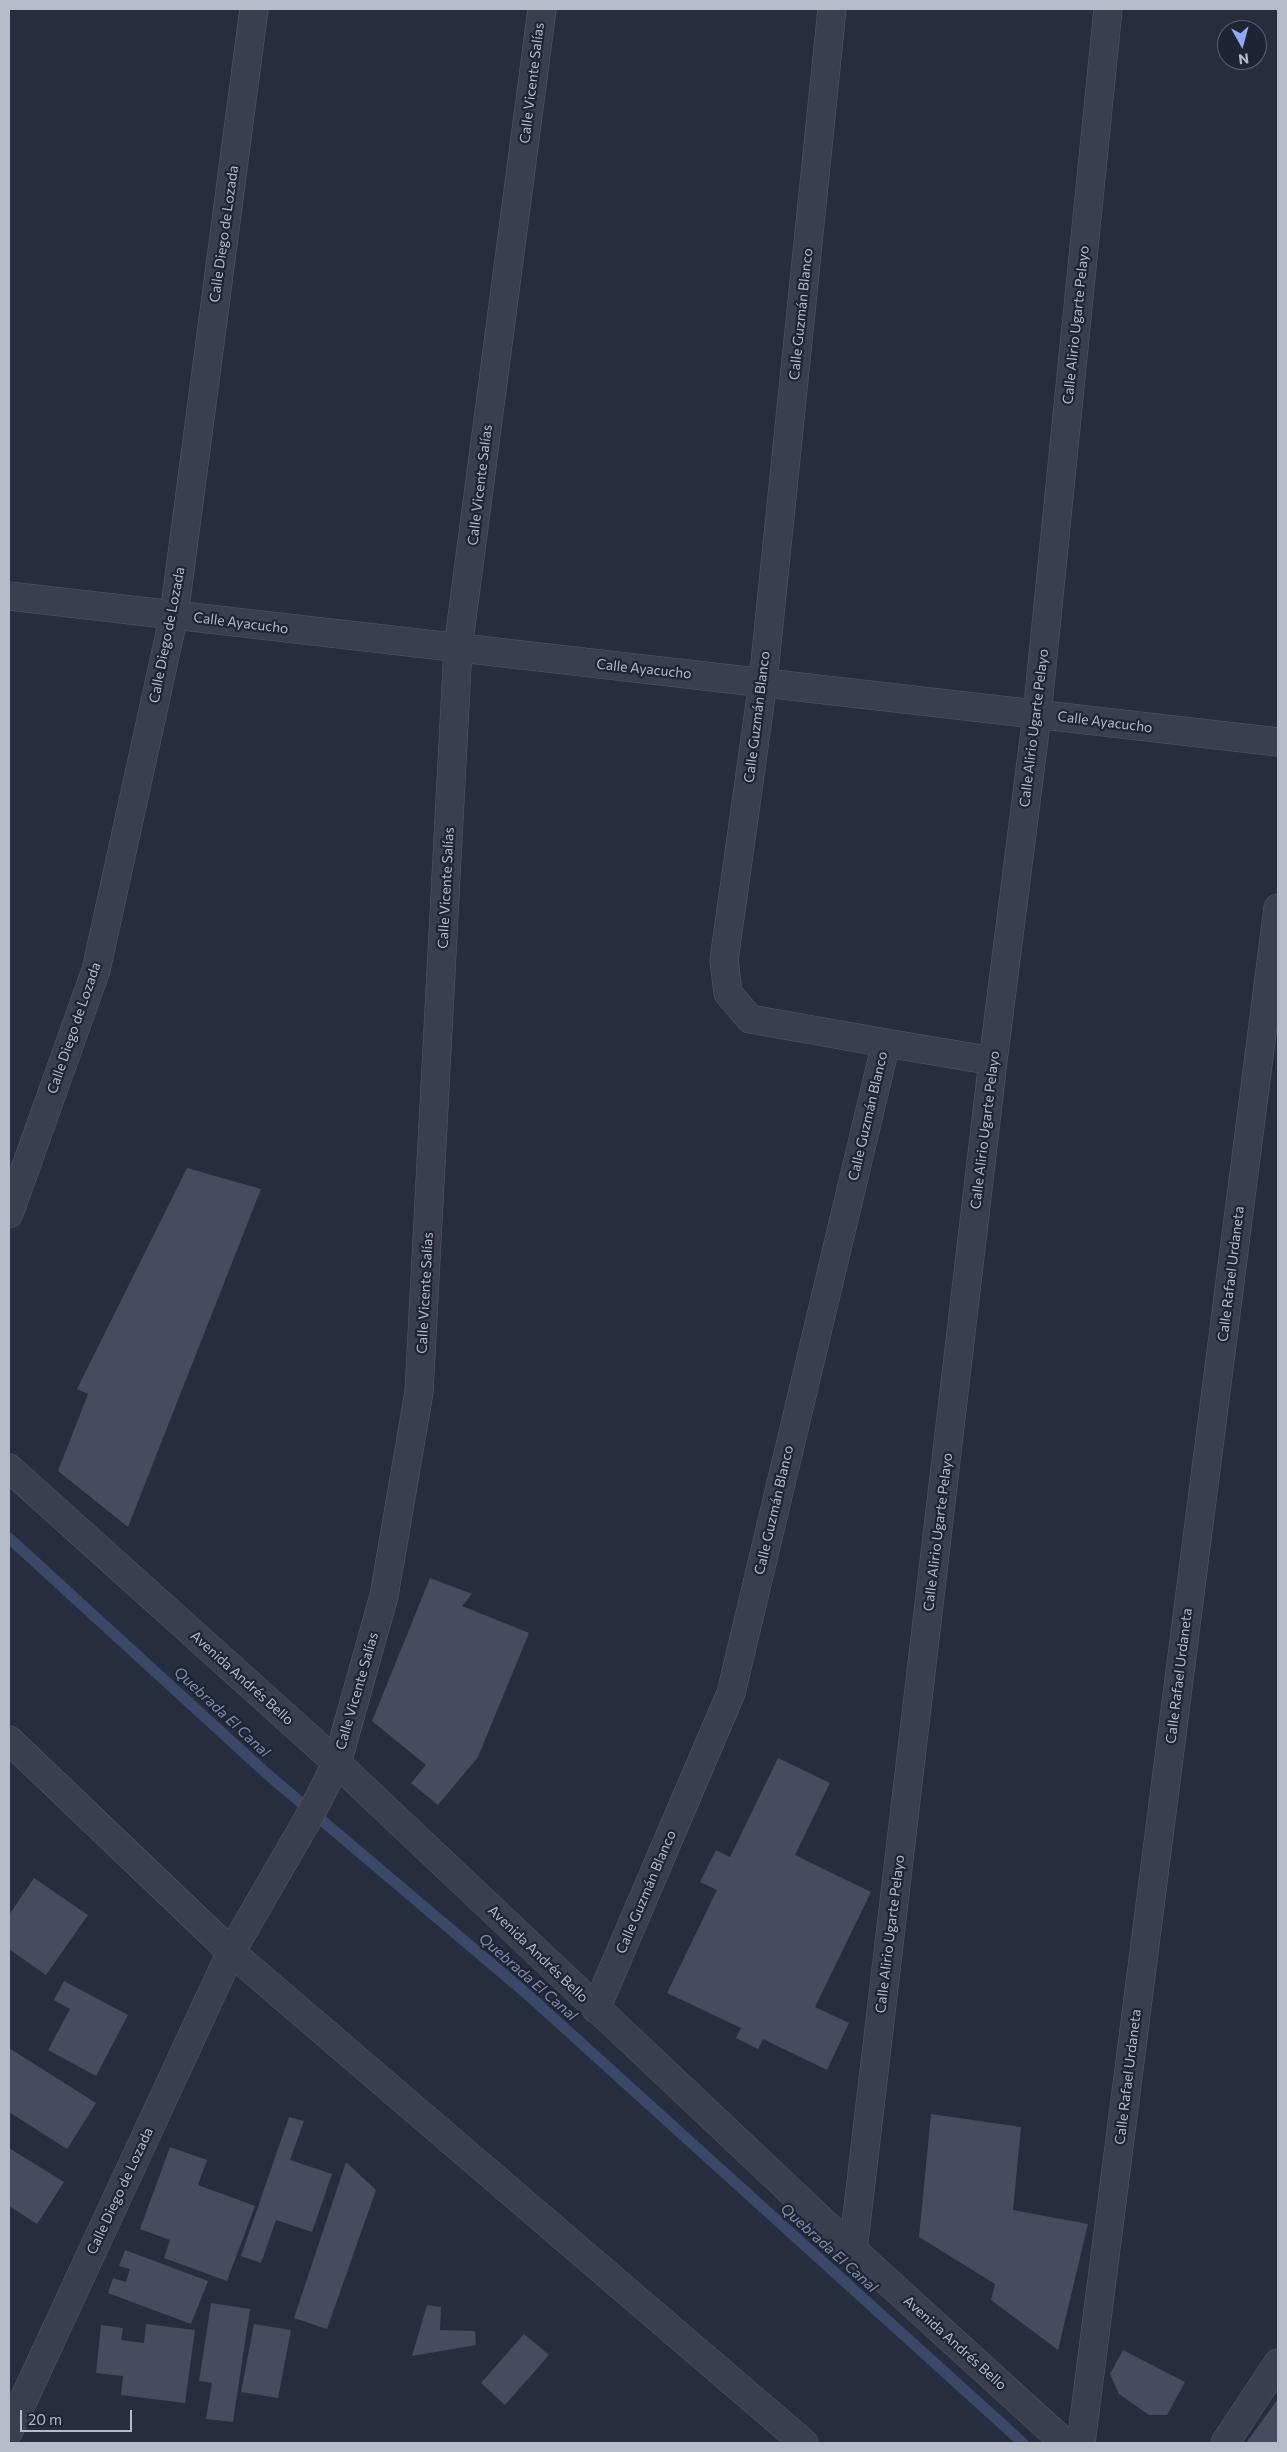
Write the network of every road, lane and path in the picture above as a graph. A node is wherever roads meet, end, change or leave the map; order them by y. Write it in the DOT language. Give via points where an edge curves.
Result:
graph roads {
  1 [pos="254,9"];
  2 [pos="542,9"];
  3 [pos="832,9"];
  4 [pos="1108,9"];
  5 [pos="9,596"];
  6 [pos="174,615"];
  7 [pos="458,648"];
  8 [pos="763,682"];
  9 [pos="1037,715"];
  10 [pos="1278,742"];
  11 [pos="1278,908"];
  12 [pos="886,1043"];
  13 [pos="993,1061"];
  14 [pos="9,1214"];
  15 [pos="9,1468"];
  16 [pos="9,1740"];
  17 [pos="337,1764"];
  18 [pos="266,1890"];
  19 [pos="231,1952"];
  20 [pos="596,2009"];
  21 [pos="853,2250"];
  22 [pos="1278,2363"];
  23 [pos="9,2431"];
  24 [pos="804,2443"];
  25 [pos="1065,2443"];
  26 [pos="1080,2443"];
  27 [pos="1225,2443"];
  1 -- 6 [label="street, Calle Diego de Lozada"];
  2 -- 7 [label="street, Calle Vicente Salías"];
  3 -- 8 [label="street, Calle Guzmán Blanco"];
  4 -- 9 [label="street, Calle Alirio Ugarte Pelayo"];
  5 -- 6 [label="street, Calle Ayacucho"];
  6 -- 7 [label="street, Calle Ayacucho"];
  6 -- 14 [label="street, Calle Diego de Lozada" via="96,970"];
  7 -- 8 [label="street, Calle Ayacucho"];
  7 -- 17 [label="street, Calle Vicente Salías" via="419,1392 384,1596"];
  8 -- 9 [label="street, Calle Ayacucho"];
  8 -- 12 [label="street, Calle Guzmán Blanco" via="724,960 728,993 750,1019"];
  9 -- 10 [label="street, Calle Ayacucho"];
  9 -- 13 [label="street, Calle Alirio Ugarte Pelayo"];
  11 -- 26 [label="street, Calle Rafael Urdaneta"];
  12 -- 13 [label="street"];
  12 -- 20 [label="street, Calle Guzmán Blanco" via="731,1693"];
  13 -- 21 [label="street, Calle Alirio Ugarte Pelayo"];
  15 -- 17 [label="street, Avenida Andrés Bello"];
  16 -- 19 [label="street"];
  17 -- 18 [label="street, Calle Vicente Salías"];
  17 -- 20 [label="street, Avenida Andrés Bello"];
  18 -- 19 [label="street, Calle Diego de Lozada"];
  19 -- 23 [label="street, Calle Diego de Lozada"];
  19 -- 24 [label="street"];
  20 -- 21 [label="street, Avenida Andrés Bello"];
  21 -- 25 [label="street, Avenida Andrés Bello"];
  22 -- 27 [label="street"];
}
